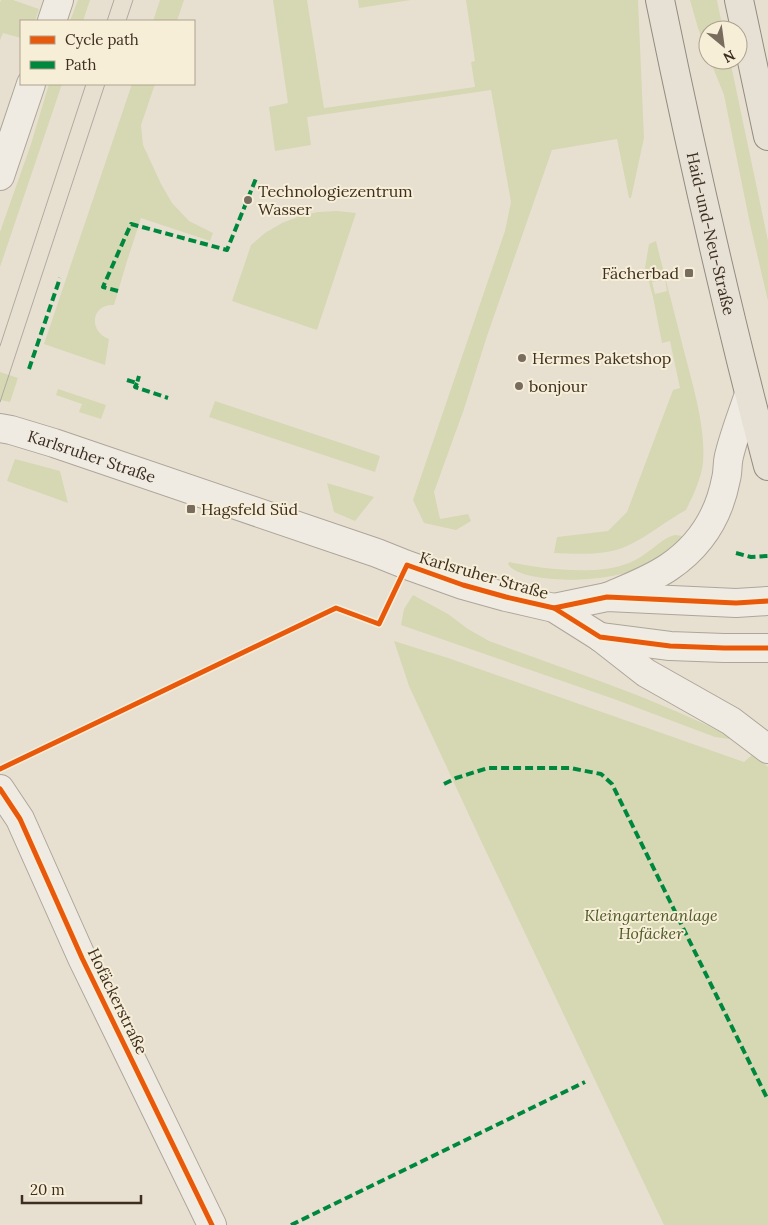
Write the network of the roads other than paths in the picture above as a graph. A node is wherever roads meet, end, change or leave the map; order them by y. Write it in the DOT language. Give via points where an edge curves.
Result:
graph roads {
  1 [pos="59,0"];
  2 [pos="660,0"];
  3 [pos="739,0"];
  4 [pos="52,20"];
  5 [pos="31,85"];
  6 [pos="768,136"];
  7 [pos="0,176"];
  8 [pos="749,394"];
  9 [pos="0,428"];
  10 [pos="768,466"];
  11 [pos="607,597"];
  12 [pos="768,601"];
  13 [pos="554,608"];
  14 [pos="600,637"];
  15 [pos="768,648"];
  16 [pos="768,749"];
  17 [pos="0,789"];
  18 [pos="212,1225"];
  1 -- 4 [label="street"];
  2 -- 8 [label="main road, Haid-und-Neu-Straße" via="713,246"];
  3 -- 6 [label="main road"];
  5 -- 7 [label="street"];
  8 -- 10 [label="main road, Haid-und-Neu-Straße"];
  8 -- 11 [label="street" via="728,458 723,495 706,532 669,567"];
  9 -- 13 [label="street, Karlsruher Straße" via="133,469 377,552 463,585"];
  11 -- 12 [label="street, Karlsruher Straße"];
  11 -- 13 [label="street, Karlsruher Straße"];
  13 -- 14 [label="street, Karlsruher Straße"];
  14 -- 15 [label="street, Karlsruher Straße" via="670,646"];
  14 -- 16 [label="street" via="646,673 731,721"];
  17 -- 18 [label="street, Hofäckerstraße" via="20,819 82,958"];
}
